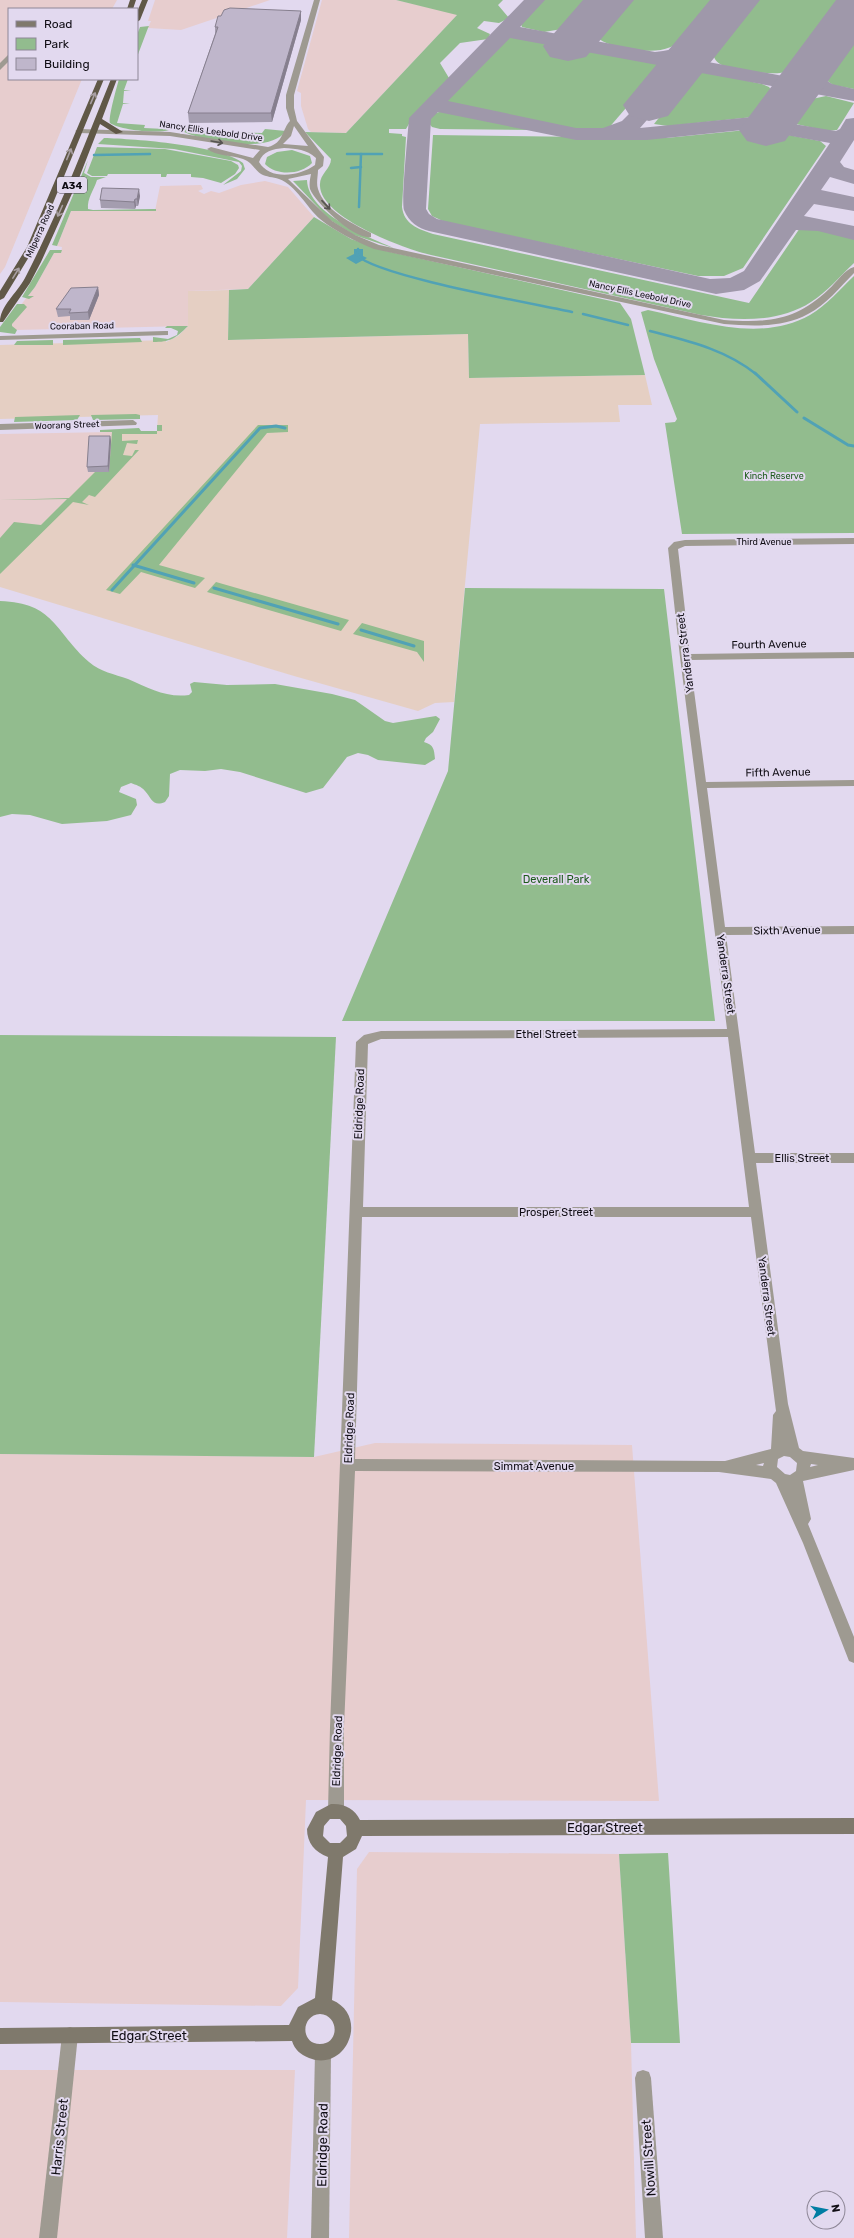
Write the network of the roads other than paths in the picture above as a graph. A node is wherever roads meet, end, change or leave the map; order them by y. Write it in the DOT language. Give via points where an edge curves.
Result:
graph roads {
  1 [pos="145,0"];
  2 [pos="316,0"];
  3 [pos="138,18"];
  4 [pos="8,57"];
  5 [pos="0,68"];
  6 [pos="101,80"];
  7 [pos="114,80"];
  8 [pos="99,120"];
  9 [pos="294,122"];
  10 [pos="119,132"];
  11 [pos="78,133"];
  12 [pos="93,134"];
  13 [pos="272,148"];
  14 [pos="317,153"];
  15 [pos="255,162"];
  16 [pos="315,170"];
  17 [pos="281,177"];
  18 [pos="408,253"];
  19 [pos="854,269"];
  20 [pos="0,298"];
  21 [pos="0,320"];
  22 [pos="166,334"];
  23 [pos="0,338"];
  24 [pos="133,423"];
  25 [pos="0,427"];
  26 [pos="854,542"];
  27 [pos="675,545"];
  28 [pos="854,655"];
  29 [pos="685,657"];
  30 [pos="854,783"];
  31 [pos="703,785"];
  32 [pos="854,930"];
  33 [pos="721,931"];
  34 [pos="734,1033"];
  35 [pos="361,1044"];
  36 [pos="751,1158"];
  37 [pos="854,1158"];
  38 [pos="356,1212"];
  39 [pos="756,1212"];
  40 [pos="781,1404"];
  41 [pos="775,1454"];
  42 [pos="797,1454"];
  43 [pos="854,1464"];
  44 [pos="348,1465"];
  45 [pos="719,1466"];
  46 [pos="777,1476"];
  47 [pos="800,1477"];
  48 [pos="810,1543"];
  49 [pos="854,1656"];
  50 [pos="336,1811"];
  51 [pos="854,1826"];
  52 [pos="355,1828"];
  53 [pos="336,1851"];
  54 [pos="323,2005"];
  55 [pos="297,2033"];
  56 [pos="0,2036"];
  57 [pos="70,2036"];
  58 [pos="323,2053"];
  59 [pos="642,2078"];
  60 [pos="48,2238"];
  61 [pos="320,2238"];
  62 [pos="654,2238"];
  1 -- 3 [label="highway"];
  2 -- 9 [label="street" via="290,95"];
  4 -- 5 [label="street"];
  11 -- 6 [label="highway, Milperra Road / A34, one-way"];
  7 -- 8 [label="highway, Milperra Road / A34"];
  8 -- 10 [label="highway"];
  8 -- 12 [label="highway, Milperra Road / A34"];
  9 -- 13 [label="street" via="287,136"];
  9 -- 14 [label="street"];
  10 -- 12 [label="street, Nancy Ellis Leebold Drive"];
  10 -- 13 [label="street, Nancy Ellis Leebold Drive, one-way" via="170,134"];
  11 -- 12 [label="street, Nancy Ellis Leebold Drive"];
  20 -- 11 [label="highway, Milperra Road / A34, one-way" via="31,247"];
  12 -- 15 [label="street, Nancy Ellis Leebold Drive" via="175,142 226,152"];
  12 -- 21 [label="highway, Milperra Road / A34, one-way" via="37,262 26,283"];
  13 -- 14 [label="street, Nancy Ellis Leebold Drive" via="294,146"];
  13 -- 15 [label="street" via="258,155"];
  14 -- 16 [label="street, Nancy Ellis Leebold Drive" via="321,162"];
  15 -- 17 [label="street" via="262,172"];
  16 -- 17 [label="street" via="300,176"];
  16 -- 18 [label="street, Nancy Ellis Leebold Drive, one-way" via="314,188 337,215 360,231"];
  17 -- 18 [label="street, Nancy Ellis Leebold Drive" via="297,187 316,212 338,228 377,247"];
  18 -- 19 [label="street, Nancy Ellis Leebold Drive" via="734,323 770,322 804,312 817,304"];
  22 -- 23 [label="street, Cooraban Road"];
  24 -- 25 [label="street, Woorang Street"];
  26 -- 27 [label="street, Third Avenue"];
  27 -- 29 [label="street, Yanderra Street" via="673,548"];
  28 -- 29 [label="street, Fourth Avenue"];
  29 -- 31 [label="street, Yanderra Street"];
  30 -- 31 [label="street, Fifth Avenue"];
  31 -- 33 [label="street, Yanderra Street"];
  32 -- 33 [label="street, Sixth Avenue"];
  33 -- 34 [label="street, Yanderra Street"];
  34 -- 35 [label="street, Ethel Street" via="380,1036 368,1038"];
  34 -- 36 [label="street, Yanderra Street"];
  35 -- 38 [label="street, Eldridge Road"];
  36 -- 37 [label="street, Ellis Street"];
  36 -- 39 [label="street, Yanderra Street"];
  38 -- 39 [label="street, Prosper Street"];
  38 -- 44 [label="street, Eldridge Road"];
  39 -- 40 [label="street, Yanderra Street"];
  40 -- 41 [label="street, Yanderra Street"];
  40 -- 42 [label="street, Yanderra Street"];
  41 -- 42 [label="street"];
  41 -- 45 [label="street, Simmat Avenue"];
  41 -- 46 [label="street" via="769,1465"];
  42 -- 43 [label="street"];
  42 -- 47 [label="street" via="805,1466"];
  43 -- 47 [label="street"];
  44 -- 45 [label="street, Simmat Avenue"];
  44 -- 50 [label="street, Eldridge Road"];
  45 -- 46 [label="street, Simmat Avenue"];
  46 -- 47 [label="street"];
  46 -- 48 [label="street"];
  47 -- 48 [label="street"];
  48 -- 49 [label="street"];
  50 -- 52 [label="main road" via="350,1816"];
  50 -- 53 [label="main road" via="326,1813 320,1818 315,1830 318,1842 323,1847"];
  51 -- 52 [label="main road, Edgar Street"];
  52 -- 53 [label="main road" via="352,1841"];
  53 -- 54 [label="main road"];
  54 -- 55 [label="main road" via="310,2007 304,2012"];
  54 -- 58 [label="main road" via="332,2008 338,2014 343,2029 337,2044"];
  55 -- 57 [label="main road, Edgar Street"];
  55 -- 58 [label="main road" via="303,2046 316,2053"];
  56 -- 57 [label="main road, Edgar Street"];
  57 -- 60 [label="street, Harris Street"];
  58 -- 61 [label="street, Eldridge Road"];
  59 -- 62 [label="street, Nowill Street"];
}
